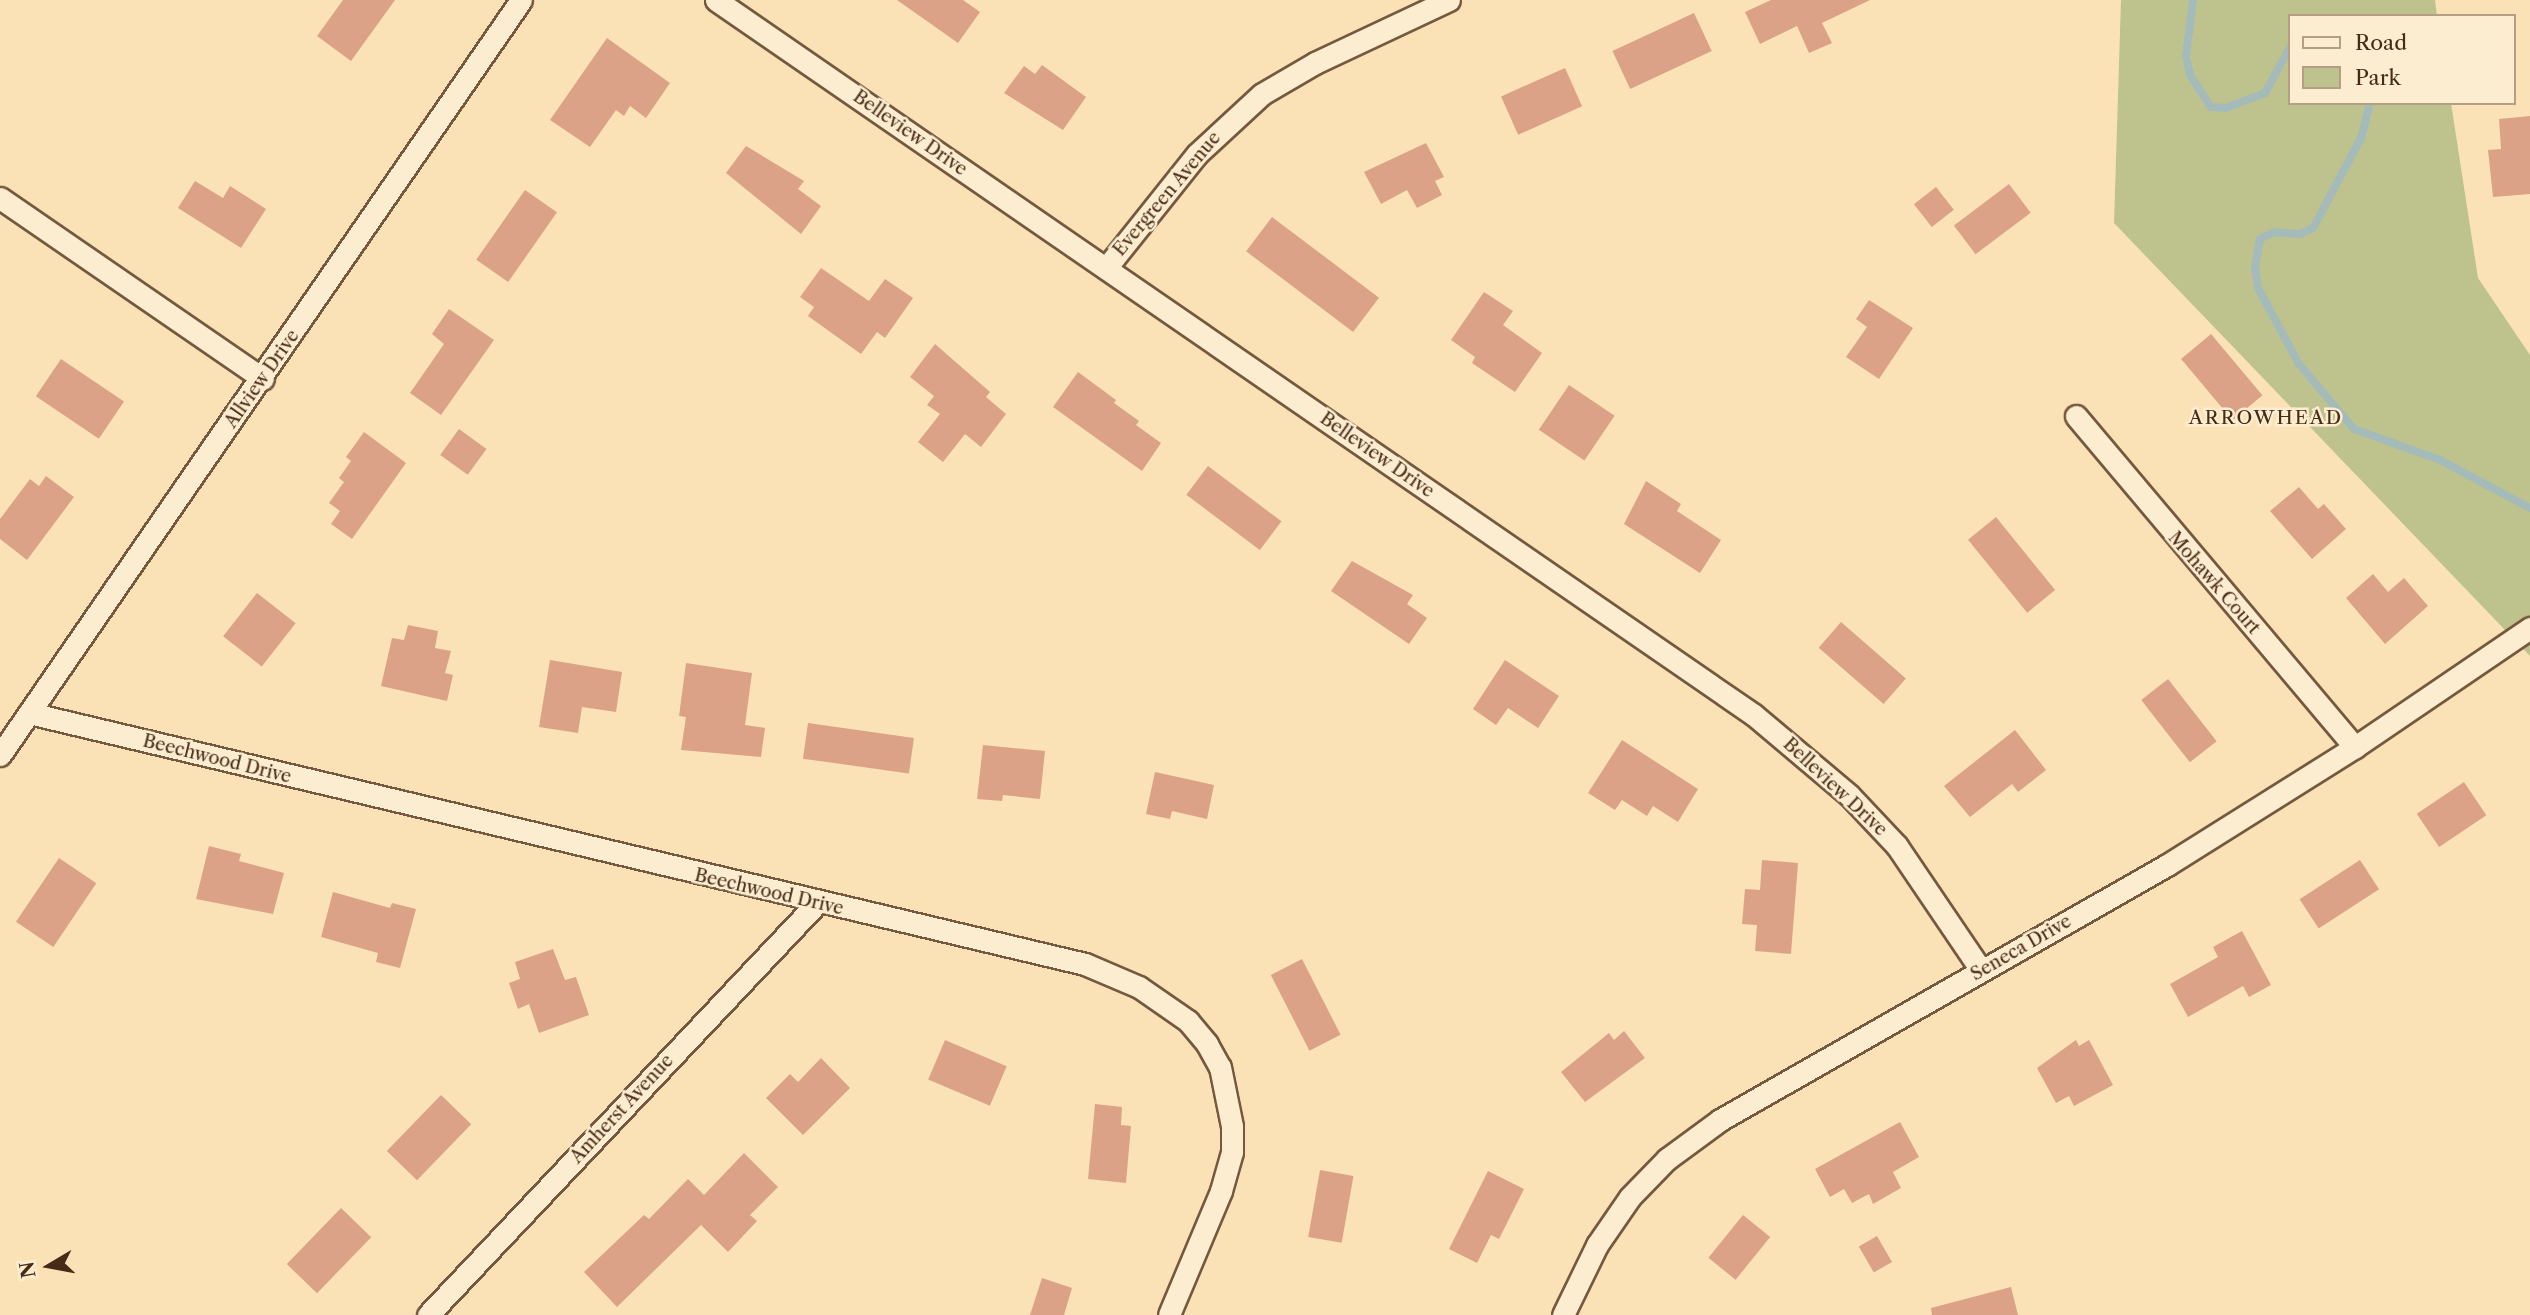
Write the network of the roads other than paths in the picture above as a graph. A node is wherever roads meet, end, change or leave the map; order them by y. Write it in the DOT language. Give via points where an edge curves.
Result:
graph roads {
  1 [pos="521,0"];
  2 [pos="716,0"];
  3 [pos="1450,0"];
  4 [pos="0,198"];
  5 [pos="1106,268"];
  6 [pos="263,379"];
  7 [pos="2076,416"];
  8 [pos="2530,628"];
  9 [pos="29,713"];
  10 [pos="2355,747"];
  11 [pos="0,755"];
  12 [pos="816,904"];
  13 [pos="1981,970"];
  14 [pos="428,1315"];
  15 [pos="1169,1315"];
  16 [pos="1563,1315"];
  1 -- 6 [label="street, Allview Drive"];
  2 -- 5 [label="street, Belleview Drive"];
  3 -- 5 [label="street, Evergreen Avenue" via="1315,63 1262,94 1197,154"];
  4 -- 6 [label="street"];
  5 -- 13 [label="street, Belleview Drive" via="1754,715 1805,756 1897,846"];
  6 -- 9 [label="street, Allview Drive"];
  7 -- 10 [label="street, Mohawk Court"];
  8 -- 10 [label="street, Seneca Drive"];
  9 -- 11 [label="street, Allview Drive"];
  9 -- 12 [label="street, Beechwood Drive"];
  10 -- 13 [label="street, Seneca Drive" via="2167,865"];
  12 -- 14 [label="street, Amherst Avenue"];
  12 -- 15 [label="street, Beechwood Drive" via="1085,964 1139,987 1188,1021 1220,1067 1230,1106 1232,1152 1221,1191"];
  13 -- 16 [label="street, Seneca Drive" via="1720,1120 1667,1159 1630,1197 1597,1245"];
}
